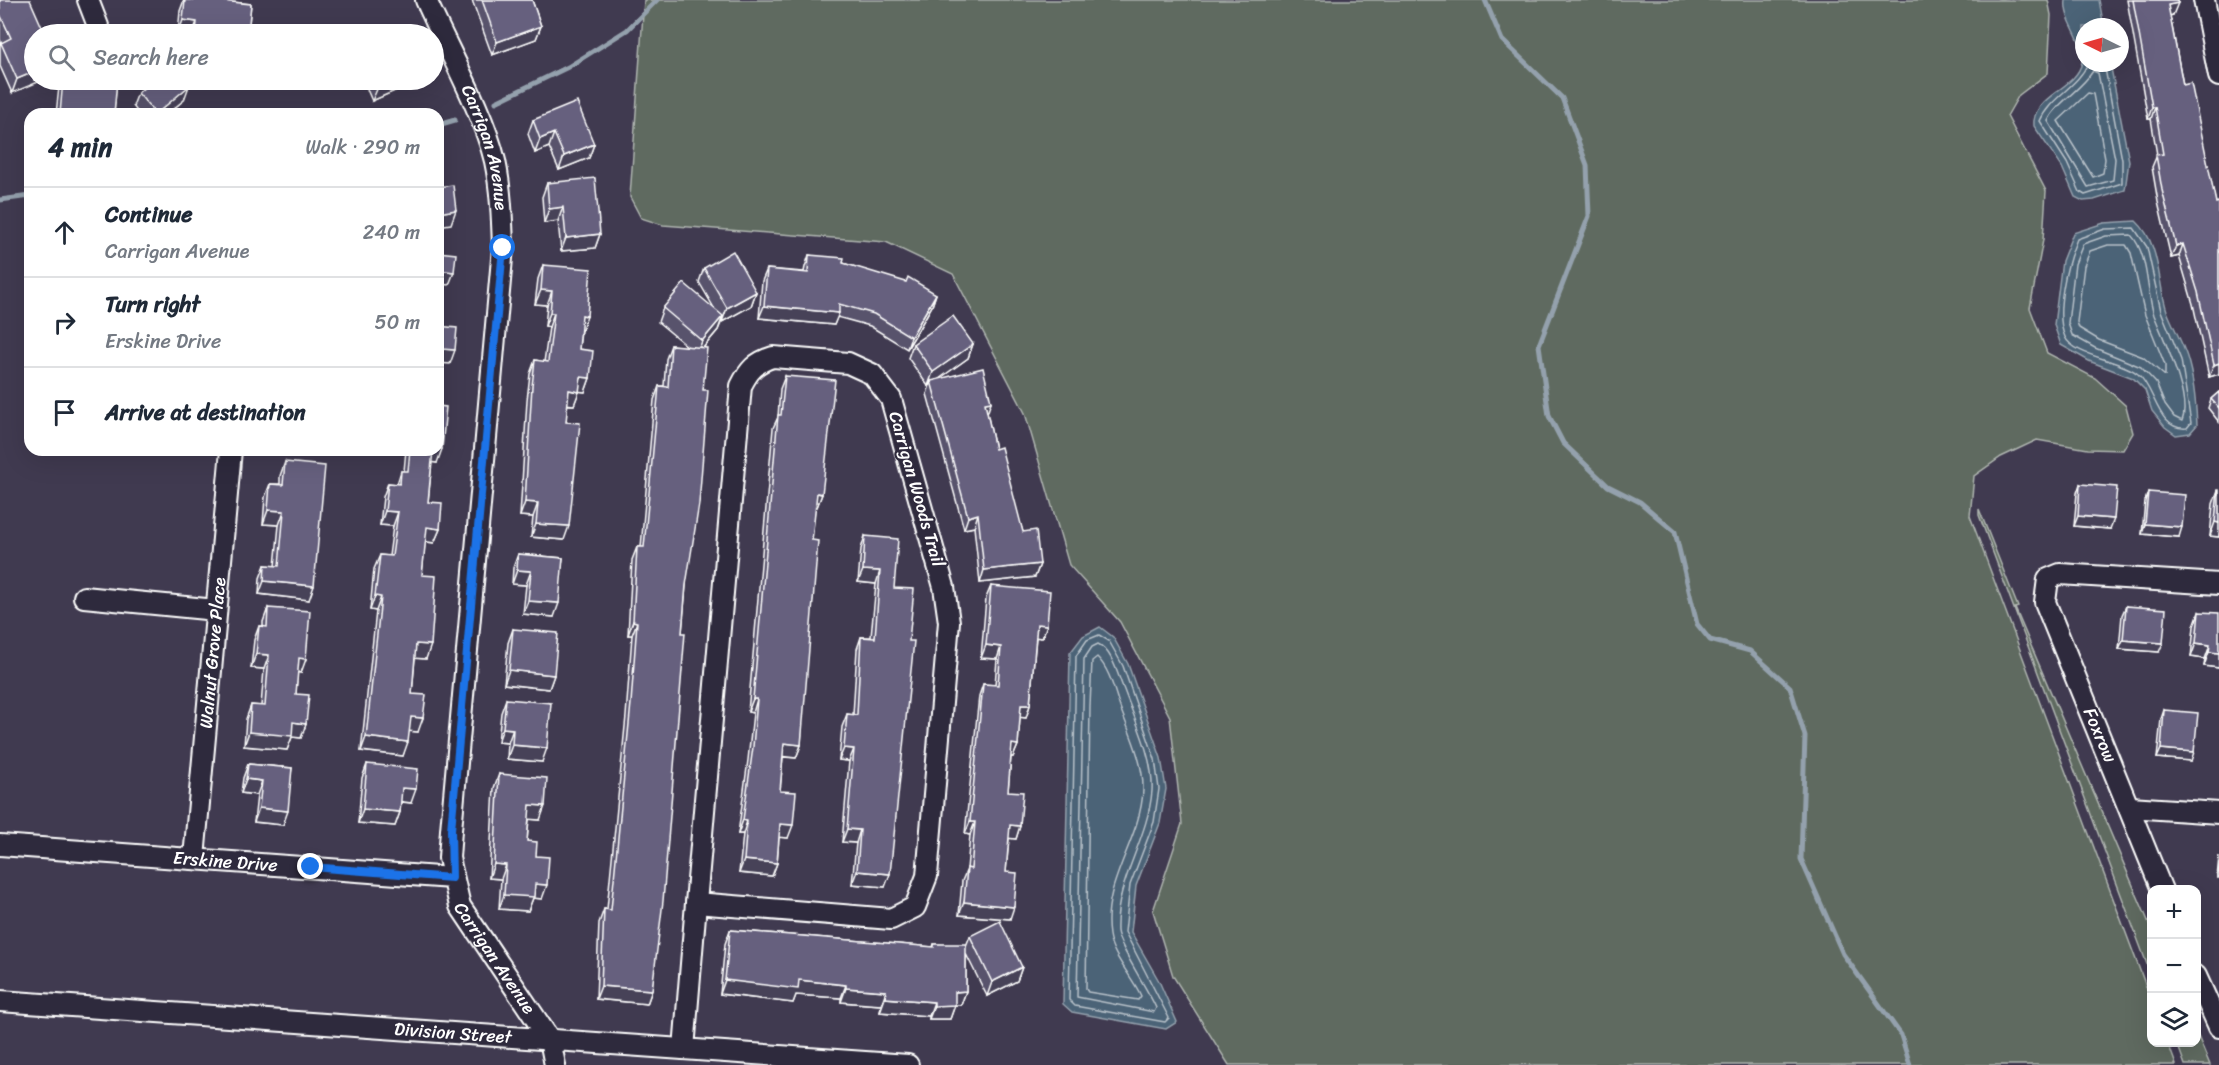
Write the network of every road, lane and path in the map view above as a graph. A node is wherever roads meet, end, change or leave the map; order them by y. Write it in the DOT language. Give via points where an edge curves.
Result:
graph roads {
  1 [pos="88,0"];
  2 [pos="426,0"];
  3 [pos="2204,0"];
  4 [pos="97,24"];
  5 [pos="437,24"];
  6 [pos="444,40"];
  7 [pos="2219,76"];
  8 [pos="230,456"];
  9 [pos="2219,584"];
  10 [pos="84,597"];
  11 [pos="216,610"];
  12 [pos="2130,807"];
  13 [pos="2219,813"];
  14 [pos="0,845"];
  15 [pos="194,858"];
  16 [pos="452,878"];
  17 [pos="2160,885"];
  18 [pos="696,903"];
  19 [pos="2201,987"];
  20 [pos="0,1001"];
  21 [pos="2219,1027"];
  22 [pos="550,1040"];
  23 [pos="684,1049"];
  24 [pos="555,1065"];
  25 [pos="908,1065"];
  1 -- 4 [label="street"];
  2 -- 5 [label="street, Carrigan Avenue"];
  3 -- 7 [label="street"];
  6 -- 16 [label="street, Carrigan Avenue" via="494,159 502,205 503,248 451,830"];
  8 -- 11 [label="street, Walnut Grove Place"];
  9 -- 12 [label="street, Foxrow" via="2076,574 2048,579 2045,602"];
  10 -- 11 [label="street"];
  11 -- 15 [label="street, Walnut Grove Place"];
  12 -- 13 [label="street"];
  12 -- 17 [label="street, Foxrow"];
  14 -- 15 [label="street, Erskine Drive"];
  15 -- 16 [label="street, Erskine Drive"];
  16 -- 22 [label="street, Carrigan Avenue" via="460,906"];
  18 -- 18 [label="street, Carrigan Woods Trail" via="741,386 748,371 773,357 848,363 872,374 891,399 944,587 949,622 927,876 915,907 891,919"];
  18 -- 23 [label="street, Carrigan Woods Trail"];
  19 -- 21 [label="street"];
  20 -- 22 [label="street, Division Street"];
  22 -- 23 [label="street, Division Street"];
  22 -- 24 [label="street, Carrigan Avenue"];
  23 -- 25 [label="street, Division Street"];
}
